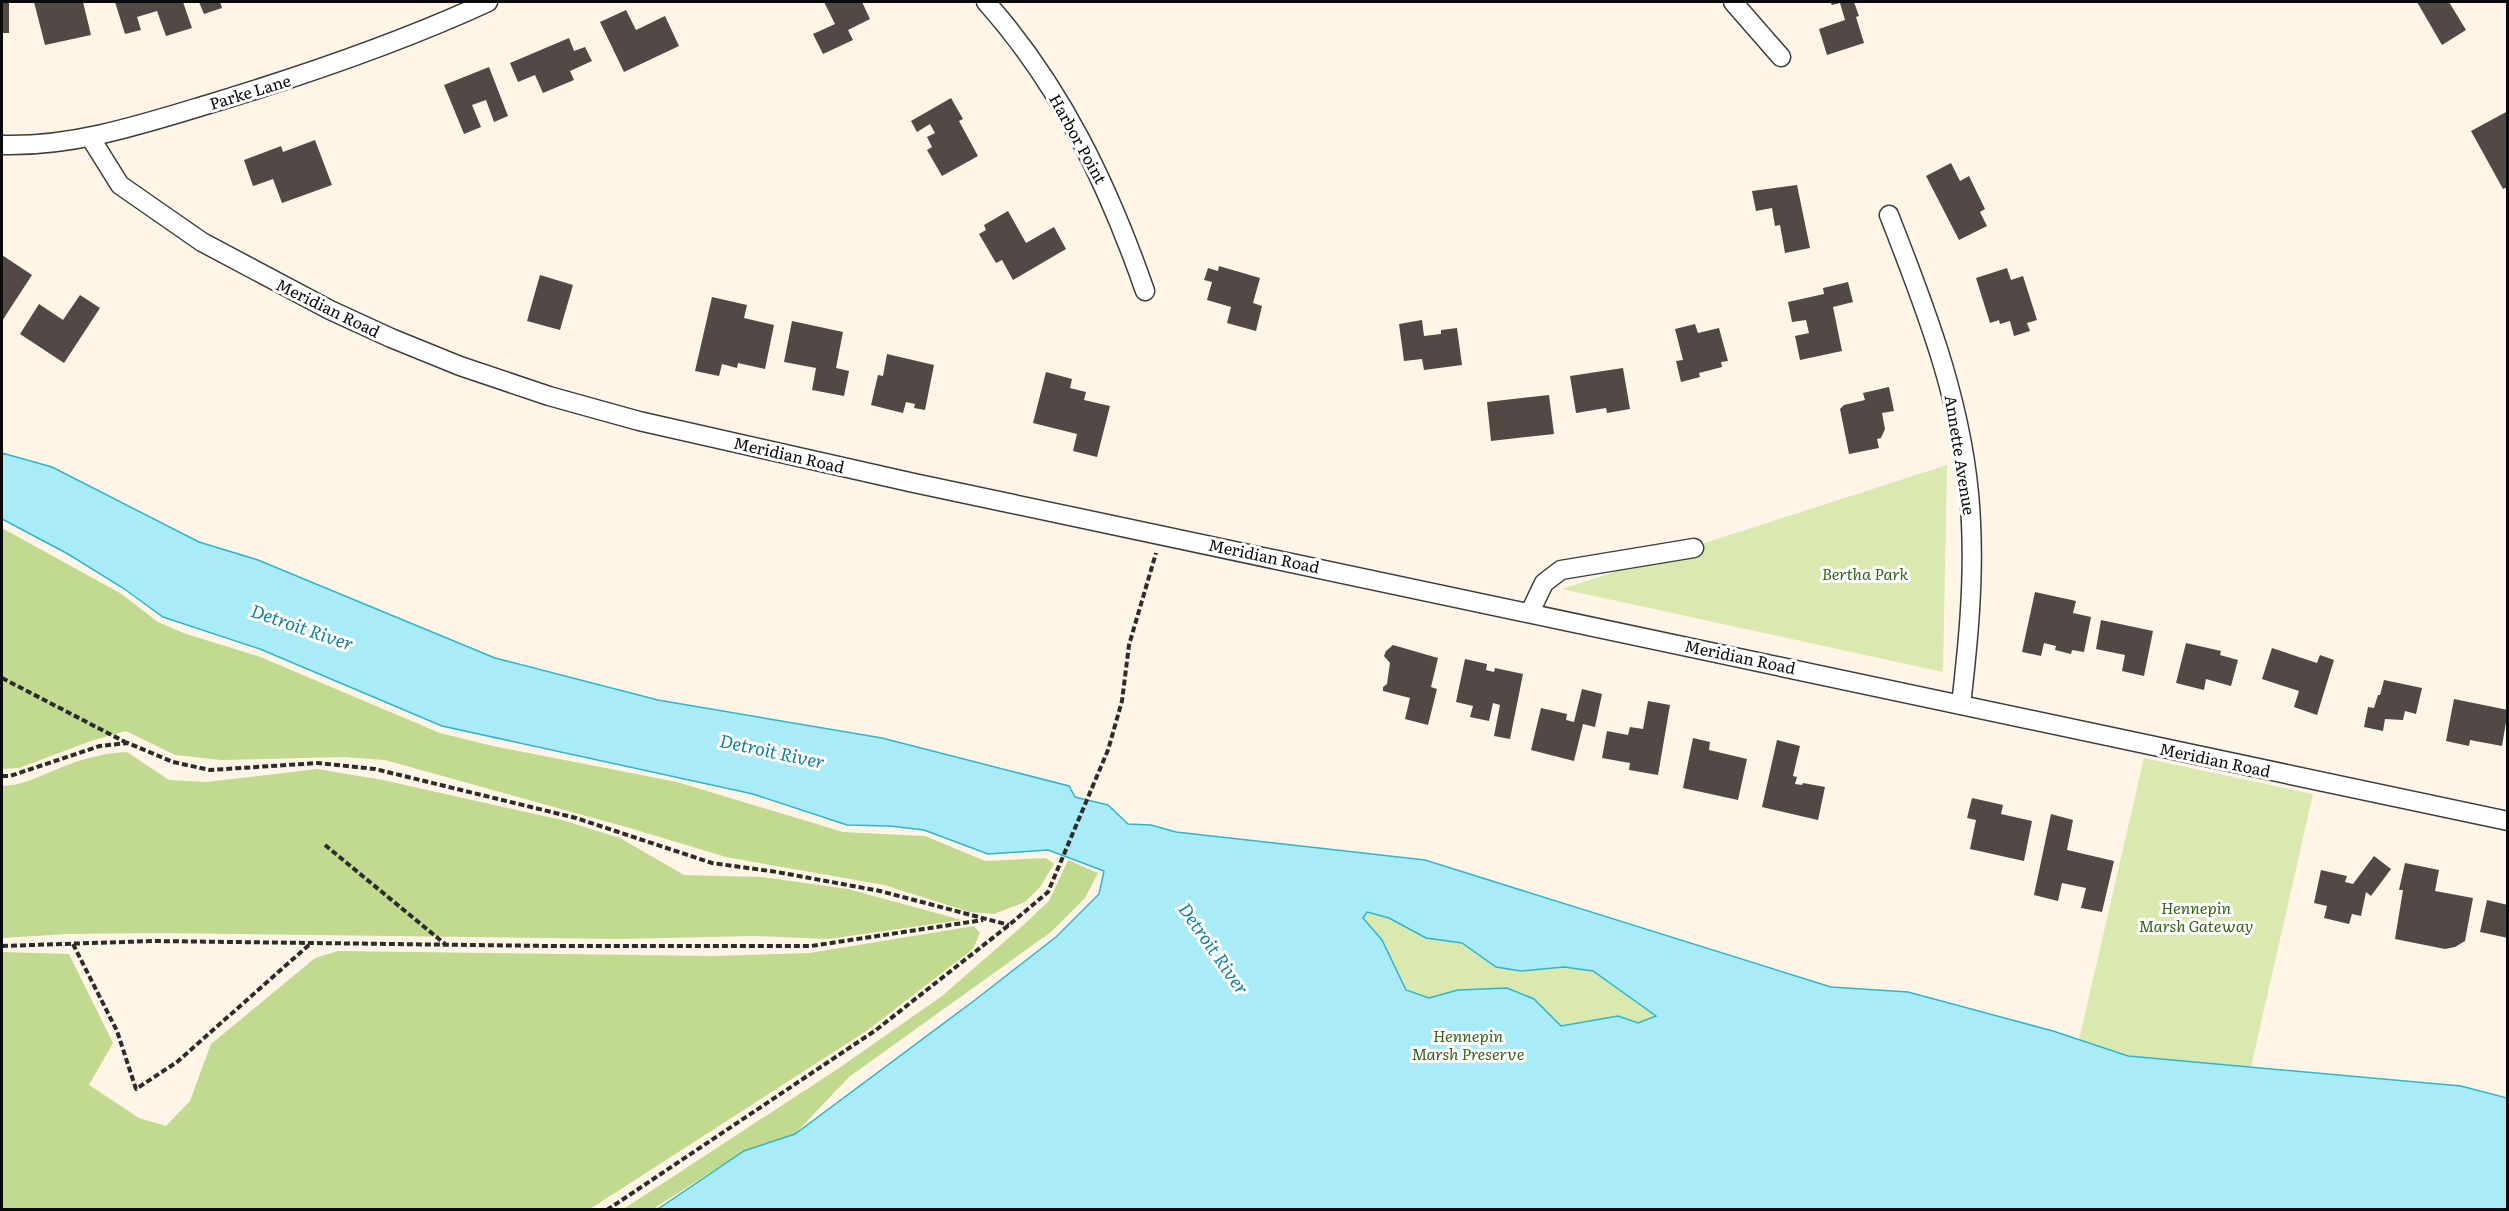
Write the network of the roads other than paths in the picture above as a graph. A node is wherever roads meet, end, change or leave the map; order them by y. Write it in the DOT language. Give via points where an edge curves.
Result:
graph roads {
  1 [pos="488,2"];
  2 [pos="986,2"];
  3 [pos="1733,2"];
  4 [pos="1782,57"];
  5 [pos="90,137"];
  6 [pos="2,145"];
  7 [pos="1889,215"];
  8 [pos="1145,291"];
  9 [pos="1694,548"];
  10 [pos="1530,612"];
  11 [pos="1961,705"];
  12 [pos="2508,821"];
  1 -- 5 [label="street, Parke Lane" via="324,68"];
  2 -- 8 [label="street, Harbor Point" via="1022,45 1071,120 1122,226"];
  3 -- 4 [label="street"];
  5 -- 6 [label="street, Parke Lane"];
  5 -- 10 [label="street, Meridian Road" via="127,192 211,247 391,338 549,396 639,421 914,483"];
  7 -- 11 [label="street, Annette Avenue" via="1940,352 1966,471 1972,579"];
  9 -- 10 [label="street" via="1561,570 1544,583"];
  10 -- 11 [label="street, Meridian Road"];
  11 -- 12 [label="street, Meridian Road"];
}
